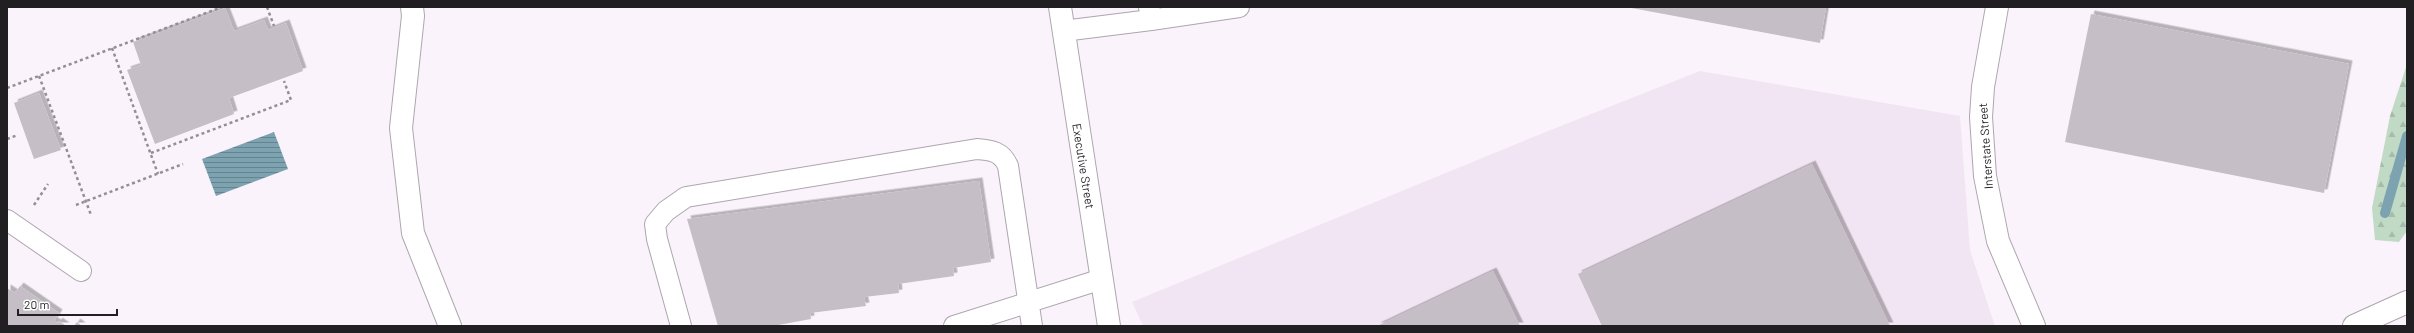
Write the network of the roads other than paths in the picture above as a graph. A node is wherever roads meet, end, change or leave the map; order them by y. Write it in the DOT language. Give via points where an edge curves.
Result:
graph roads {
  1 [pos="412,7"];
  2 [pos="1060,7"];
  3 [pos="1239,7"];
  4 [pos="1997,7"];
  5 [pos="1150,13"];
  6 [pos="1063,31"];
  7 [pos="7,220"];
  8 [pos="80,271"];
  9 [pos="1102,280"];
  10 [pos="1029,301"];
  11 [pos="2407,302"];
  12 [pos="450,326"];
  13 [pos="681,326"];
  14 [pos="954,326"];
  15 [pos="1032,326"];
  16 [pos="1109,326"];
  17 [pos="2034,326"];
  18 [pos="2354,326"];
  1 -- 12 [label="street" via="401,128 413,233"];
  2 -- 6 [label="street, Executive Street"];
  3 -- 5 [label="lane"];
  4 -- 17 [label="street, Interstate Street" via="1983,87 1981,117 1985,176 1998,242"];
  5 -- 6 [label="lane"];
  6 -- 9 [label="street, Executive Street"];
  7 -- 8 [label="lane"];
  9 -- 10 [label="lane"];
  9 -- 16 [label="street, Executive Street"];
  10 -- 13 [label="lane" via="1008,166 1004,157 992,150 977,149 686,197 666,211 655,224"];
  10 -- 14 [label="lane"];
  10 -- 15 [label="lane"];
  11 -- 18 [label="street"];
}
